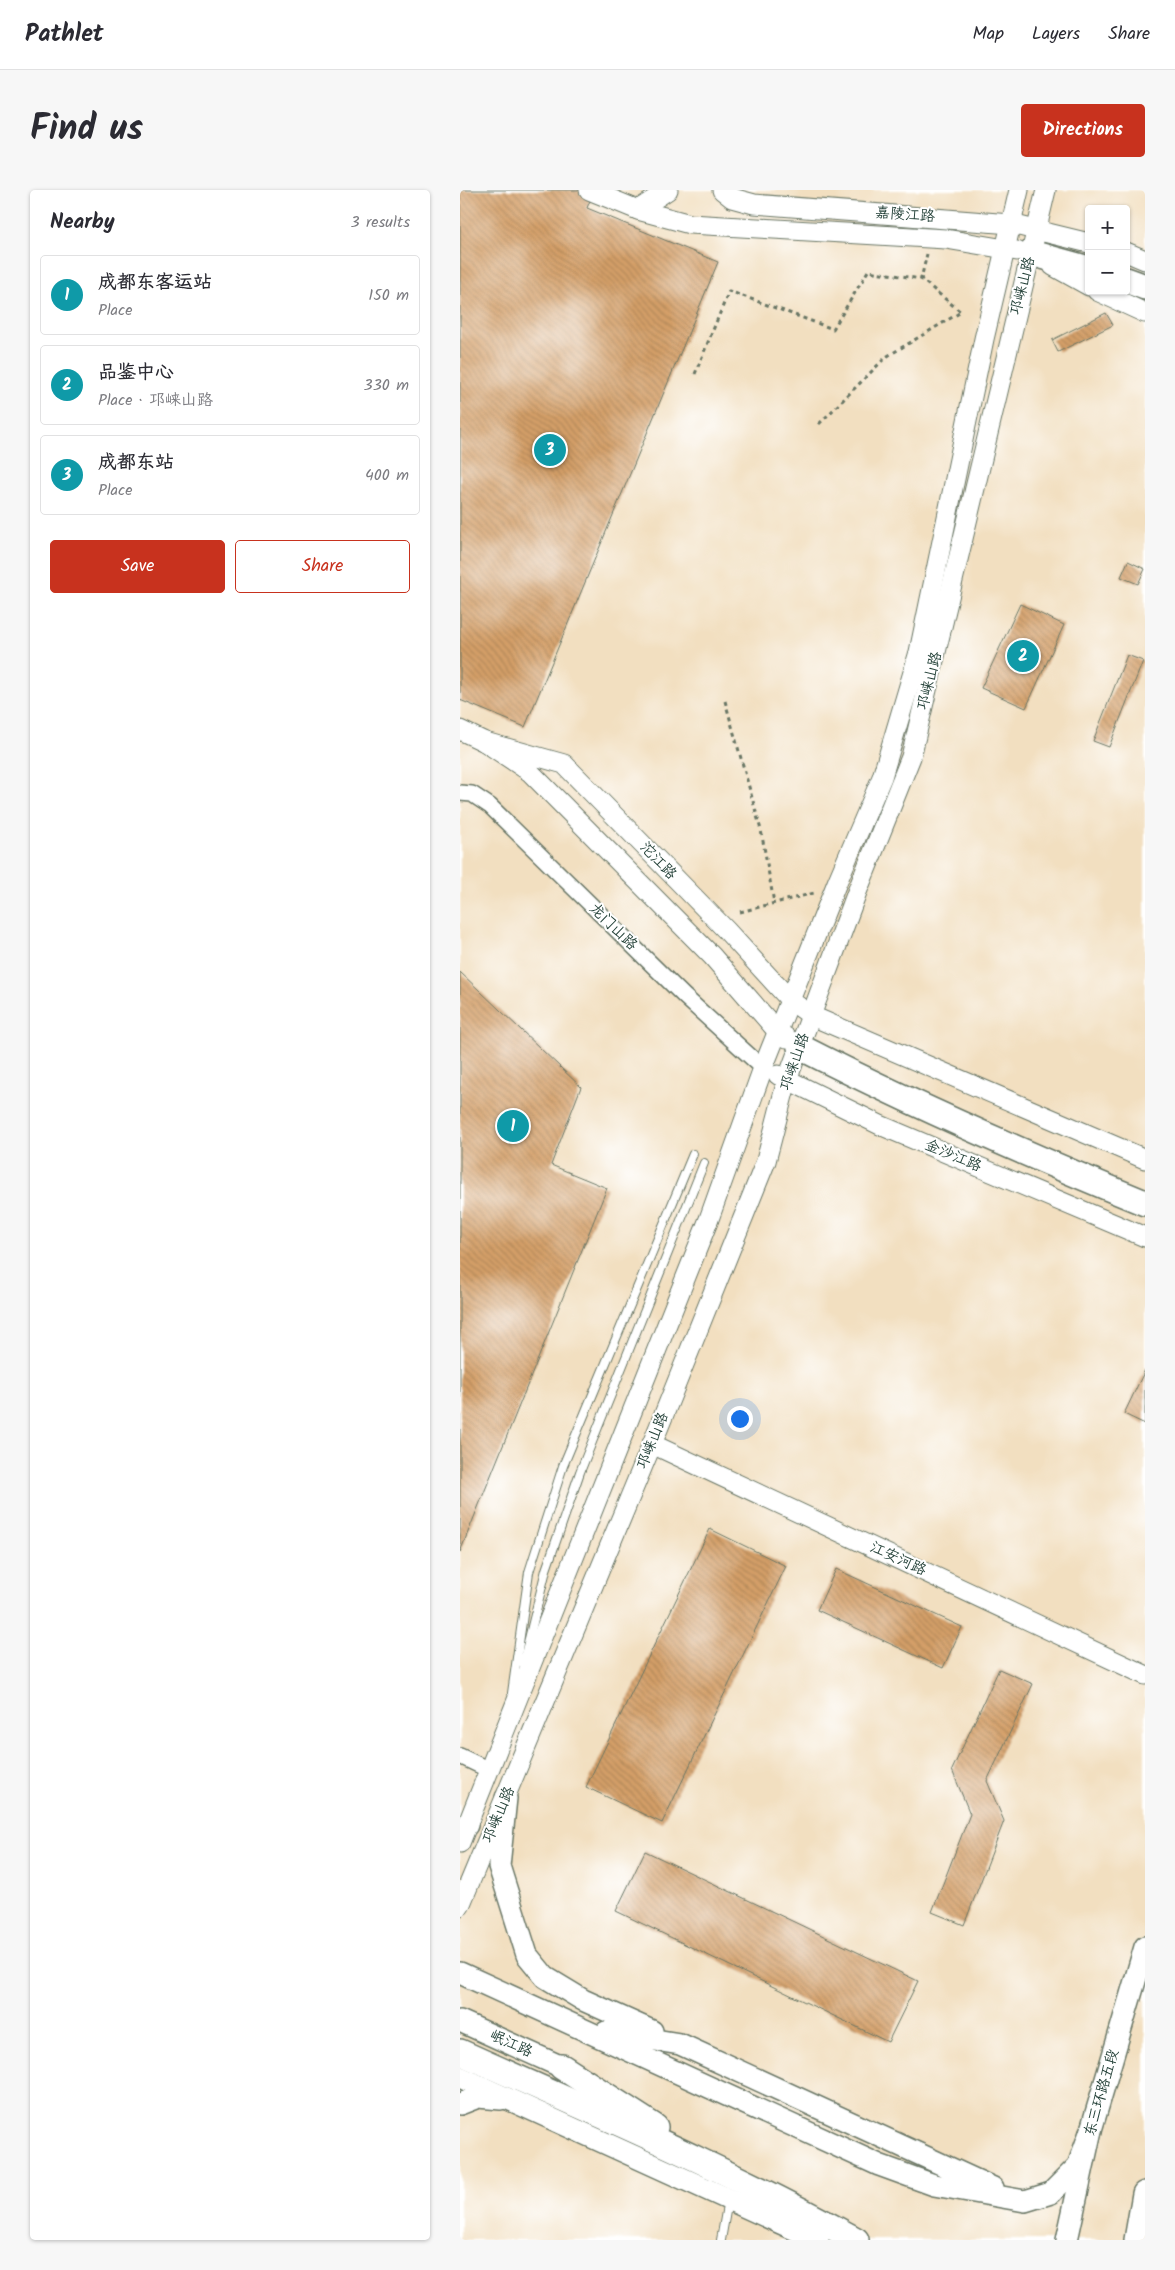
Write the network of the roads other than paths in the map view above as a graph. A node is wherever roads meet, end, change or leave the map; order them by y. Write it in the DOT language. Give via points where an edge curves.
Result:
graph roads {
  1 [pos="573,190"];
  2 [pos="589,190"];
  3 [pos="668,190"];
  4 [pos="722,190"];
  5 [pos="1018,190"];
  6 [pos="1046,190"];
  7 [pos="607,198"];
  8 [pos="638,210"];
  9 [pos="1011,224"];
  10 [pos="1034,241"];
  11 [pos="1085,243"];
  12 [pos="1005,249"];
  13 [pos="1130,254"];
  14 [pos="1145,260"];
  15 [pos="1085,267"];
  16 [pos="1130,281"];
  17 [pos="1085,283"];
  18 [pos="1145,287"];
  19 [pos="1106,295"];
  20 [pos="1145,313"];
  21 [pos="460,730"];
  22 [pos="484,742"];
  23 [pos="460,793"];
  24 [pos="790,1001"];
  25 [pos="812,1016"];
  26 [pos="778,1032"];
  27 [pos="800,1047"];
  28 [pos="763,1068"];
  29 [pos="788,1080"];
  30 [pos="693,1154"];
  31 [pos="1145,1159"];
  32 [pos="704,1163"];
  33 [pos="1145,1203"];
  34 [pos="1145,1237"];
  35 [pos="652,1444"];
  36 [pos="1145,1675"];
  37 [pos="508,1723"];
  38 [pos="460,1756"];
  39 [pos="489,1770"];
  40 [pos="506,1798"];
  41 [pos="462,1833"];
  42 [pos="460,1906"];
  43 [pos="1145,1947"];
  44 [pos="460,1966"];
  45 [pos="460,1973"];
  46 [pos="460,2021"];
  47 [pos="680,2044"];
  48 [pos="460,2052"];
  49 [pos="562,2067"];
  50 [pos="460,2077"];
  51 [pos="506,2100"];
  52 [pos="460,2104"];
  53 [pos="1091,2130"];
  54 [pos="732,2189"];
  55 [pos="1145,2194"];
  56 [pos="1025,2201"];
  57 [pos="722,2240"];
  58 [pos="818,2240"];
  59 [pos="856,2240"];
  60 [pos="1067,2240"];
  61 [pos="1137,2240"];
  1 -- 7 [label="street"];
  2 -- 7 [label="street"];
  3 -- 8 [label="street"];
  4 -- 9 [label="street, 嘉陵江路" via="732,198 754,204"];
  5 -- 9 [label="street, 邛崃山路"];
  6 -- 10 [label="street, 邛崃山路"];
  7 -- 8 [label="street"];
  8 -- 12 [label="street" via="690,224 930,238"];
  9 -- 10 [label="street, 嘉陵江路"];
  9 -- 12 [label="street, 邛崃山路"];
  10 -- 11 [label="street, 嘉陵江路"];
  10 -- 12 [label="street"];
  10 -- 15 [label="highway"];
  10 -- 17 [label="street, 嘉陵江路"];
  10 -- 25 [label="street, 邛崃山路" via="911,757"];
  12 -- 24 [label="street, 邛崃山路" via="919,652 882,777"];
  13 -- 14 [label="street"];
  16 -- 18 [label="highway"];
  19 -- 20 [label="street"];
  21 -- 22 [label="street"];
  22 -- 24 [label="street, 沱江路" via="564,764 727,931"];
  22 -- 26 [label="street" via="530,772 712,956"];
  23 -- 28 [label="street, 龙门山路" via="472,794 490,806 685,997"];
  24 -- 25 [label="street, 沱江路"];
  24 -- 26 [label="street, 邛崃山路"];
  25 -- 27 [label="street, 邛崃山路"];
  25 -- 31 [label="street"];
  26 -- 27 [label="street"];
  26 -- 28 [label="street, 邛崃山路"];
  27 -- 29 [label="street, 邛崃山路"];
  27 -- 33 [label="highway" via="891,1094"];
  28 -- 29 [label="street, 金沙江路"];
  28 -- 37 [label="street, 邛崃山路" via="709,1219"];
  29 -- 34 [label="street, 金沙江路" via="880,1125"];
  29 -- 35 [label="street, 邛崃山路" via="766,1161"];
  30 -- 37 [label="lane" via="563,1466 529,1572"];
  32 -- 37 [label="lane" via="580,1472 546,1570"];
  35 -- 36 [label="street, 江安河路"];
  35 -- 40 [label="street, 邛崃山路"];
  37 -- 39 [label="street, 邛崃山路"];
  38 -- 39 [label="street"];
  39 -- 41 [label="street, 邛崃山路"];
  40 -- 42 [label="street, 邛崃山路"];
  40 -- 47 [label="main road" via="499,1866 527,1955 545,1977 583,2000"];
  43 -- 53 [label="main road, 东三环路五段"];
  44 -- 47 [label="main road" via="605,2032"];
  45 -- 56 [label="main road" via="888,2168 934,2185"];
  46 -- 49 [label="main road, 岷江路"];
  47 -- 56 [label="main road"];
  48 -- 54 [label="highway"];
  49 -- 54 [label="highway"];
  50 -- 51 [label="main road"];
  51 -- 52 [label="main road" via="478,2097"];
  51 -- 54 [label="main road"];
  53 -- 56 [label="main road" via="1078,2166 1051,2193"];
  53 -- 60 [label="main road, 东三环路五段"];
  54 -- 57 [label="lane"];
  54 -- 58 [label="main road"];
  54 -- 59 [label="highway" via="814,2216"];
  55 -- 61 [label="highway"];
}
